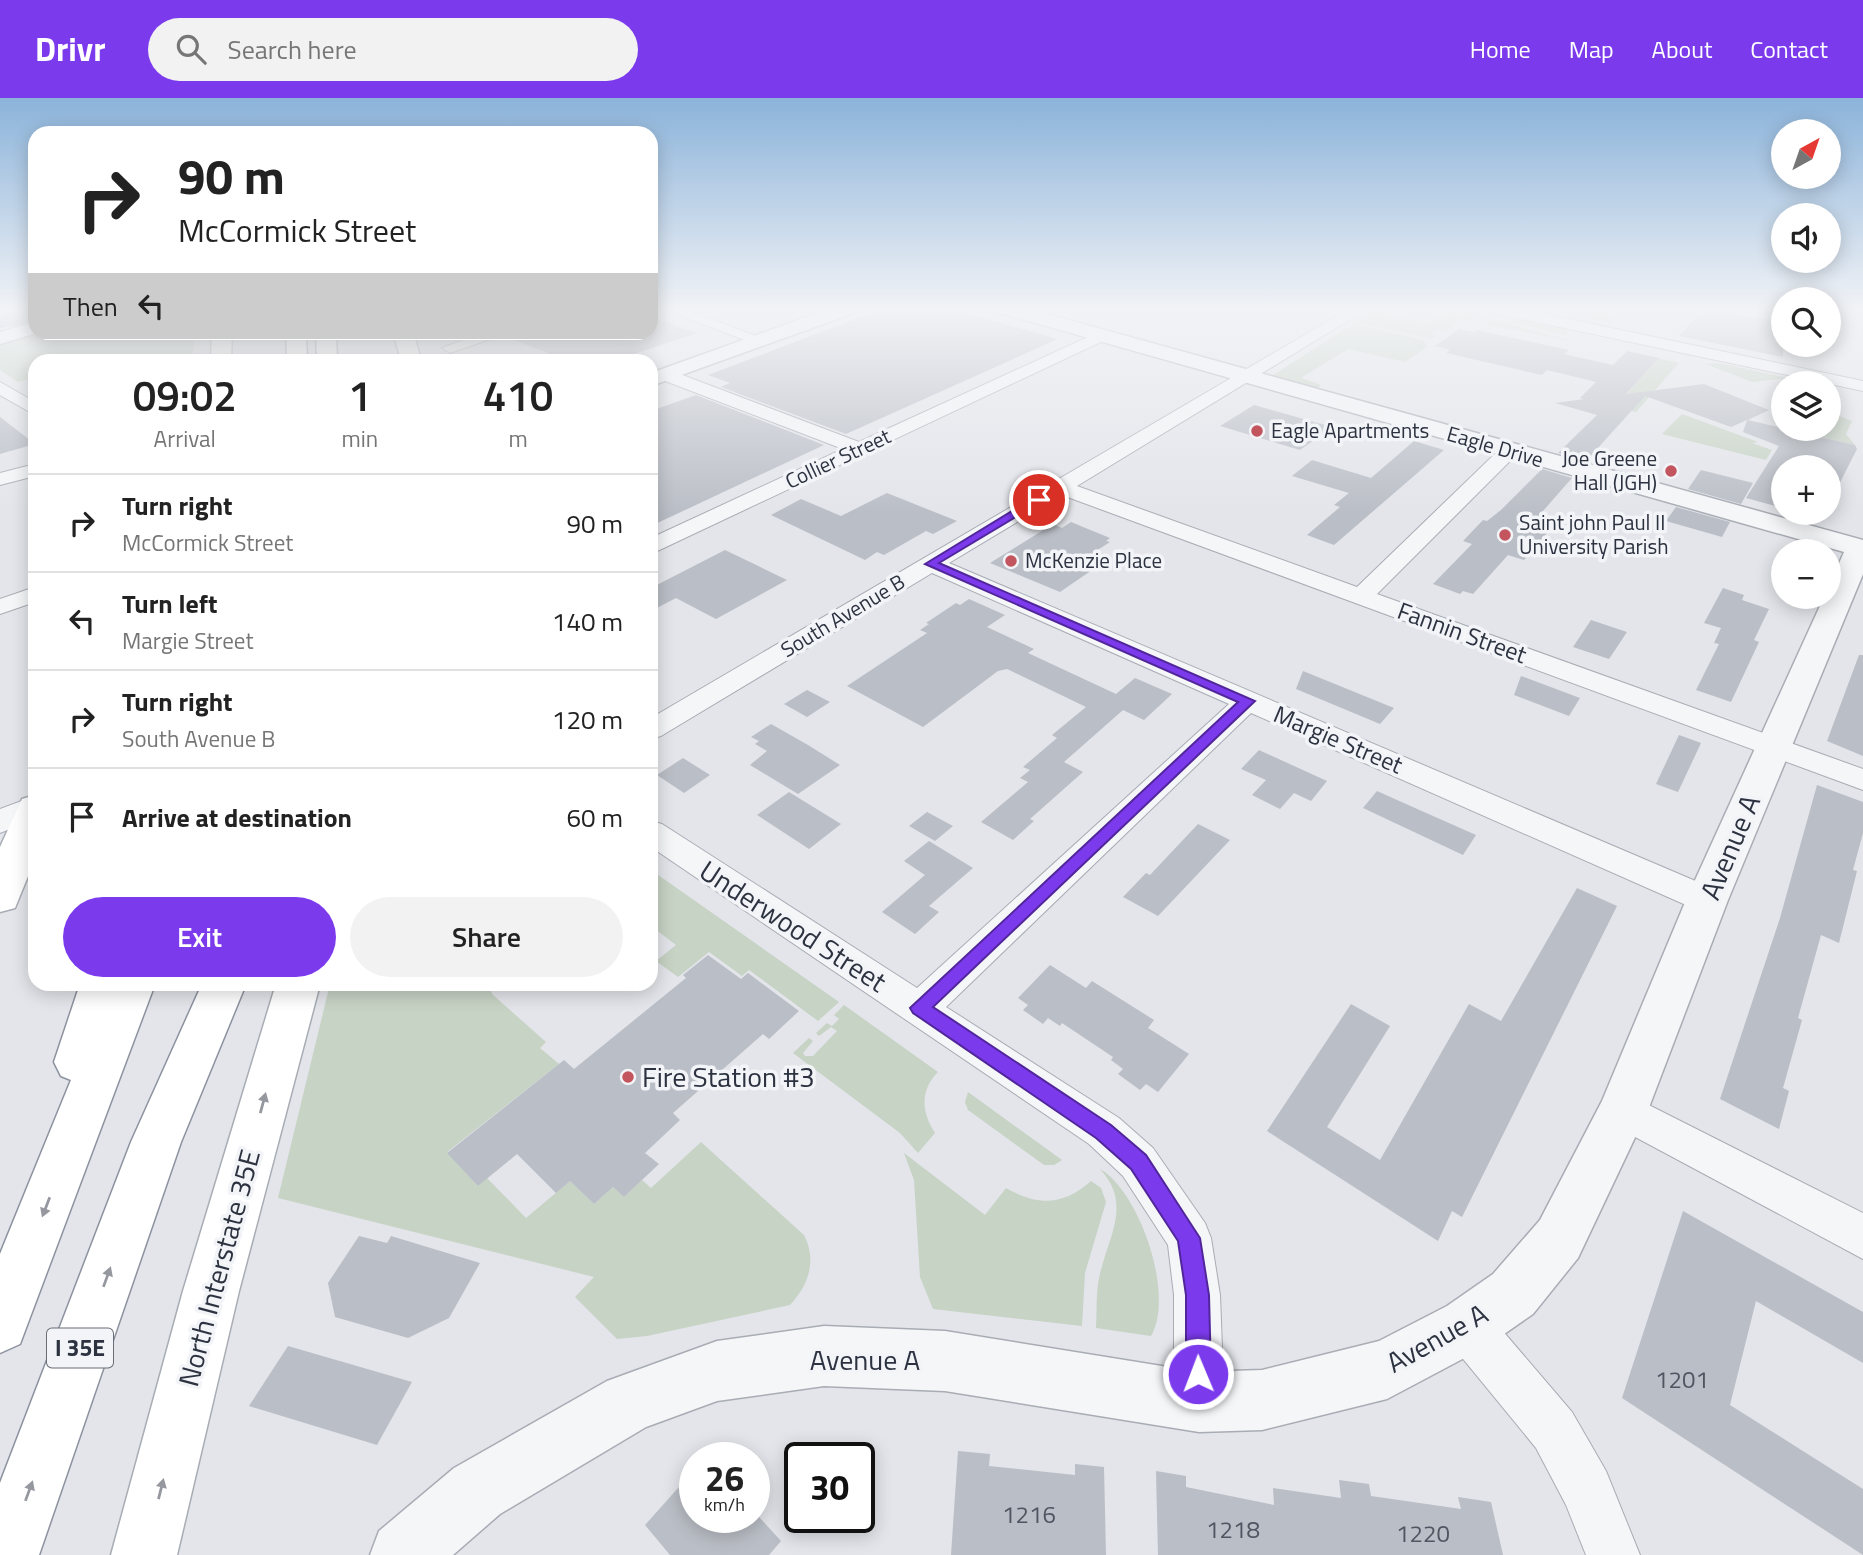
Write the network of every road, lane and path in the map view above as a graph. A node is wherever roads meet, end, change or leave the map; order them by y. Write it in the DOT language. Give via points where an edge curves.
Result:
graph roads {
  1 [pos="658,377"];
  2 [pos="1014,377"];
  3 [pos="1246,377"];
  4 [pos="1820,377"];
  5 [pos="28,386"];
  6 [pos="1863,386"];
  7 [pos="4,389"];
  8 [pos="28,405"];
  9 [pos="860,449"];
  10 [pos="1509,451"];
  11 [pos="28,472"];
  12 [pos="0,479"];
  13 [pos="1060,487"];
  14 [pos="658,544"];
  15 [pos="1862,546"];
  16 [pos="930,564"];
  17 [pos="1362,596"];
  18 [pos="28,597"];
  19 [pos="0,607"];
  20 [pos="1248,701"];
  21 [pos="658,726"];
  22 [pos="1773,747"];
  23 [pos="1863,780"];
  24 [pos="28,810"];
  25 [pos="0,822"];
  26 [pos="28,825"];
  27 [pos="658,837"];
  28 [pos="0,897"];
  29 [pos="1707,900"];
  30 [pos="100,991"];
  31 [pos="130,991"];
  32 [pos="198,991"];
  33 [pos="222,991"];
  34 [pos="296,991"];
  35 [pos="920,1008"];
  36 [pos="1623,1110"];
  37 [pos="156,1142"];
  38 [pos="64,1160"];
  39 [pos="1863,1237"];
  40 [pos="0,1324"];
  41 [pos="1467,1326"];
  42 [pos="1199,1402"];
  43 [pos="6,1555"];
  44 [pos="144,1555"];
  45 [pos="403,1555"];
  46 [pos="1613,1555"];
  1 -- 9 [label="street"];
  2 -- 9 [label="street, Collier Street"];
  3 -- 10 [label="street, Eagle Drive"];
  3 -- 13 [label="street, South Avenue B"];
  4 -- 6 [label="street"];
  5 -- 7 [label="street"];
  7 -- 8 [label="street"];
  9 -- 14 [label="street, Collier Street"];
  10 -- 15 [label="street, Eagle Drive"];
  10 -- 17 [label="street"];
  11 -- 12 [label="street"];
  13 -- 16 [label="street, South Avenue B"];
  13 -- 17 [label="street, Fannin Street"];
  15 -- 22 [label="street, Avenue A"];
  16 -- 20 [label="street, Margie Street"];
  16 -- 21 [label="street, South Avenue B"];
  17 -- 22 [label="street, Fannin Street"];
  18 -- 19 [label="street"];
  20 -- 29 [label="street, Margie Street"];
  20 -- 35 [label="street"];
  22 -- 23 [label="street, Fannin Street"];
  22 -- 29 [label="street, Avenue A"];
  24 -- 25 [label="street"];
  26 -- 28 [label="main road"];
  27 -- 35 [label="street, Underwood Street"];
  29 -- 36 [label="street, Avenue A"];
  30 -- 38 [label="main road" via="76,1066"];
  31 -- 38 [label="main road"];
  32 -- 37 [label="main road, I 35E"];
  33 -- 37 [label="main road"];
  44 -- 34 [label="main road, North Interstate 35E, one-way" via="211,1291"];
  35 -- 42 [label="street, Underwood Street" via="1104,1131 1138,1162 1164,1196 1189,1238 1197,1295"];
  36 -- 39 [label="street"];
  36 -- 41 [label="street, Avenue A" via="1559,1239 1513,1294"];
  43 -- 37 [label="main road, I 35E, one-way"];
  38 -- 40 [label="main road, one-way"];
  41 -- 42 [label="street, Avenue A" via="1387,1369 1262,1400"];
  41 -- 46 [label="street" via="1554,1430 1587,1490"];
  42 -- 45 [label="street, Avenue A" via="945,1361 824,1356 717,1371 629,1403 477,1491"];
}
